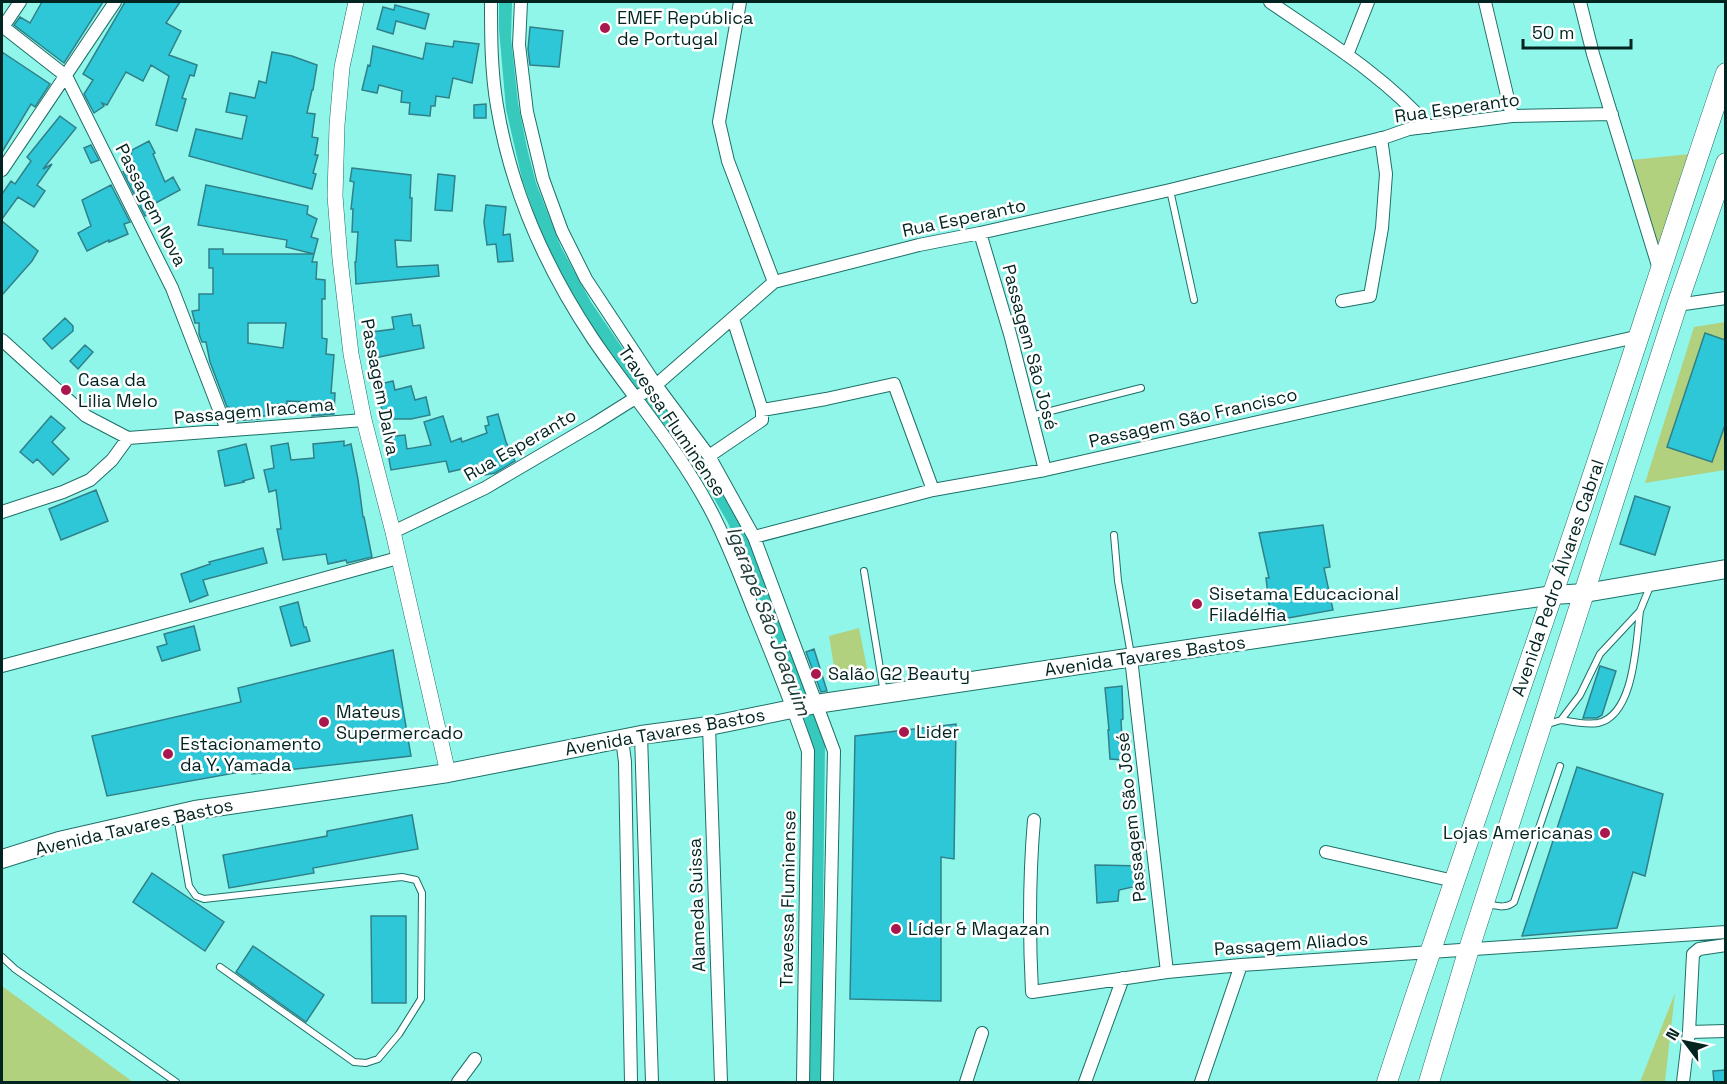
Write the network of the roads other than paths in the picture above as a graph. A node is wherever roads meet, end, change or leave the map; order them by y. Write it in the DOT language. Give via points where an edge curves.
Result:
graph roads {
  1 [pos="20,2"];
  2 [pos="115,2"];
  3 [pos="356,2"];
  4 [pos="491,2"];
  5 [pos="521,2"];
  6 [pos="740,2"];
  7 [pos="1270,2"];
  8 [pos="1368,2"];
  9 [pos="1485,2"];
  10 [pos="1580,2"];
  11 [pos="2,27"];
  12 [pos="1347,55"];
  13 [pos="1725,72"];
  14 [pos="66,76"];
  15 [pos="1612,114"];
  16 [pos="1512,116"];
  17 [pos="1429,126"];
  18 [pos="1382,138"];
  19 [pos="1725,163"];
  20 [pos="2,170"];
  21 [pos="1170,190"];
  22 [pos="980,234"];
  23 [pos="1659,270"];
  24 [pos="774,282"];
  25 [pos="1725,298"];
  26 [pos="1194,300"];
  27 [pos="1342,301"];
  28 [pos="1677,305"];
  29 [pos="733,319"];
  30 [pos="1640,336"];
  31 [pos="2,340"];
  32 [pos="654,386"];
  33 [pos="1141,388"];
  34 [pos="638,397"];
  35 [pos="762,410"];
  36 [pos="1031,416"];
  37 [pos="364,420"];
  38 [pos="227,430"];
  39 [pos="128,438"];
  40 [pos="709,456"];
  41 [pos="1045,470"];
  42 [pos="933,490"];
  43 [pos="2,512"];
  44 [pos="393,532"];
  45 [pos="1114,535"];
  46 [pos="754,537"];
  47 [pos="398,558"];
  48 [pos="1725,569"];
  49 [pos="864,571"];
  50 [pos="1652,581"];
  51 [pos="1585,593"];
  52 [pos="1553,595"];
  53 [pos="1640,611"];
  54 [pos="1131,658"];
  55 [pos="2,666"];
  56 [pos="884,694"];
  57 [pos="805,706"];
  58 [pos="1561,720"];
  59 [pos="709,726"];
  60 [pos="1541,726"];
  61 [pos="641,735"];
  62 [pos="622,739"];
  63 [pos="1560,766"];
  64 [pos="448,773"];
  65 [pos="177,814"];
  66 [pos="1034,820"];
  67 [pos="1326,852"];
  68 [pos="2,859"];
  69 [pos="1454,881"];
  70 [pos="1484,903"];
  71 [pos="1725,932"];
  72 [pos="1725,945"];
  73 [pos="1469,949"];
  74 [pos="1429,952"];
  75 [pos="2,957"];
  76 [pos="1241,965"];
  77 [pos="220,967"];
  78 [pos="1167,972"];
  79 [pos="1123,978"];
  80 [pos="1725,1031"];
  81 [pos="1689,1032"];
  82 [pos="982,1033"];
  83 [pos="475,1059"];
  84 [pos="176,1083"];
  85 [pos="458,1083"];
  86 [pos="631,1083"];
  87 [pos="652,1083"];
  88 [pos="721,1083"];
  89 [pos="802,1083"];
  90 [pos="827,1083"];
  91 [pos="966,1083"];
  92 [pos="1085,1083"];
  93 [pos="1201,1083"];
  94 [pos="1387,1083"];
  95 [pos="1429,1083"];
  96 [pos="1683,1083"];
  1 -- 11 [label="street"];
  2 -- 14 [label="street"];
  3 -- 37 [label="street, Passagem Dalva" via="342,67 335,196 351,354"];
  4 -- 34 [label="street, Travessa Fluminense" via="497,106 526,214 551,270 594,339"];
  5 -- 32 [label="street" via="519,45 527,112 543,179 562,231 586,279"];
  6 -- 24 [label="street" via="719,122 728,161"];
  7 -- 12 [label="street"];
  8 -- 12 [label="street"];
  9 -- 16 [label="street"];
  10 -- 15 [label="street"];
  11 -- 14 [label="street, Passagem Nova"];
  12 -- 17 [label="street" via="1394,91"];
  13 -- 23 [label="main road, Avenida Pedro Álvares Cabral"];
  14 -- 20 [label="street"];
  14 -- 38 [label="street, Passagem Nova" via="172,288"];
  15 -- 16 [label="street, Rua Esperanto"];
  15 -- 23 [label="street"];
  16 -- 17 [label="street, Rua Esperanto"];
  17 -- 18 [label="street, Rua Esperanto"];
  18 -- 21 [label="street, Rua Esperanto"];
  18 -- 27 [label="street" via="1386,174 1382,228 1370,296"];
  19 -- 28 [label="main road, Avenida Pedro Álvares Cabral"];
  21 -- 22 [label="street, Rua Esperanto"];
  21 -- 26 [label="lane"];
  22 -- 24 [label="street, Rua Esperanto" via="919,245"];
  22 -- 36 [label="street, Passagem São José"];
  23 -- 30 [label="main road, Avenida Pedro Álvares Cabral"];
  24 -- 29 [label="street, Rua Esperanto"];
  25 -- 28 [label="street"];
  28 -- 51 [label="main road, Avenida Pedro Álvares Cabral"];
  29 -- 32 [label="street, Rua Esperanto"];
  29 -- 35 [label="street"];
  30 -- 41 [label="street, Passagem São Francisco"];
  30 -- 52 [label="main road, Avenida Pedro Álvares Cabral"];
  31 -- 39 [label="street" via="86,416"];
  32 -- 34 [label="street, Rua Esperanto"];
  32 -- 40 [label="street"];
  33 -- 36 [label="lane"];
  34 -- 44 [label="street, Rua Esperanto" via="485,488"];
  34 -- 57 [label="street, Travessa Fluminense" via="709,506"];
  35 -- 40 [label="street" via="762,420"];
  35 -- 42 [label="street" via="894,384"];
  36 -- 41 [label="street, Passagem São José"];
  37 -- 38 [label="street, Passagem Iracema"];
  37 -- 44 [label="street, Passagem Dalva"];
  38 -- 39 [label="street, Passagem Iracema"];
  39 -- 43 [label="street" via="90,480"];
  40 -- 46 [label="street"];
  41 -- 42 [label="street, Passagem São Francisco"];
  42 -- 46 [label="street, Passagem São Francisco"];
  44 -- 47 [label="street, Passagem Dalva"];
  45 -- 54 [label="lane"];
  46 -- 57 [label="street"];
  47 -- 55 [label="street"];
  47 -- 64 [label="street, Passagem Dalva"];
  48 -- 50 [label="main road, Avenida Tavares Bastos"];
  49 -- 56 [label="lane"];
  50 -- 51 [label="main road, Avenida Tavares Bastos"];
  50 -- 53 [label="lane"];
  51 -- 52 [label="main road, Avenida Tavares Bastos"];
  51 -- 60 [label="main road, Avenida Pedro Álvares Cabral"];
  52 -- 54 [label="main road, Avenida Tavares Bastos"];
  52 -- 69 [label="main road, Avenida Pedro Álvares Cabral"];
  53 -- 58 [label="lane" via="1600,654 1580,695"];
  53 -- 58 [label="lane" via="1632,679 1618,712 1600,723"];
  54 -- 56 [label="main road, Avenida Tavares Bastos"];
  54 -- 78 [label="street, Passagem São José"];
  56 -- 57 [label="main road, Avenida Tavares Bastos"];
  57 -- 59 [label="main road, Avenida Tavares Bastos"];
  57 -- 89 [label="street, Travessa Fluminense" via="808,751"];
  57 -- 90 [label="street" via="834,751"];
  58 -- 60 [label="lane"];
  59 -- 61 [label="main road, Avenida Tavares Bastos"];
  59 -- 88 [label="street, Alameda Suissa"];
  60 -- 70 [label="main road, Avenida Pedro Álvares Cabral"];
  61 -- 62 [label="main road, Avenida Tavares Bastos"];
  61 -- 87 [label="street"];
  62 -- 64 [label="main road, Avenida Tavares Bastos"];
  62 -- 86 [label="street"];
  63 -- 70 [label="lane" via="1514,902 1505,907"];
  64 -- 65 [label="main road, Avenida Tavares Bastos"];
  65 -- 68 [label="main road, Avenida Tavares Bastos" via="58,841"];
  65 -- 77 [label="lane" via="189,886 204,899 402,877 416,880 422,892 421,999 378,1059 366,1064 354,1062"];
  66 -- 79 [label="street, Passagem Aliados" via="1029,931 1032,992"];
  67 -- 69 [label="street"];
  69 -- 74 [label="main road, Avenida Pedro Álvares Cabral"];
  70 -- 73 [label="main road, Avenida Pedro Álvares Cabral"];
  71 -- 73 [label="street, Passagem Aliados"];
  72 -- 81 [label="street" via="1699,949 1693,954"];
  73 -- 74 [label="street, Passagem Aliados"];
  73 -- 95 [label="main road, Avenida Pedro Álvares Cabral"];
  74 -- 76 [label="street, Passagem Aliados"];
  74 -- 94 [label="main road, Avenida Pedro Álvares Cabral"];
  75 -- 84 [label="lane"];
  76 -- 78 [label="street, Passagem Aliados"];
  76 -- 93 [label="street"];
  78 -- 79 [label="street, Passagem Aliados"];
  79 -- 92 [label="street"];
  80 -- 81 [label="street"];
  81 -- 96 [label="street"];
  82 -- 91 [label="street"];
  83 -- 85 [label="street"];
}
